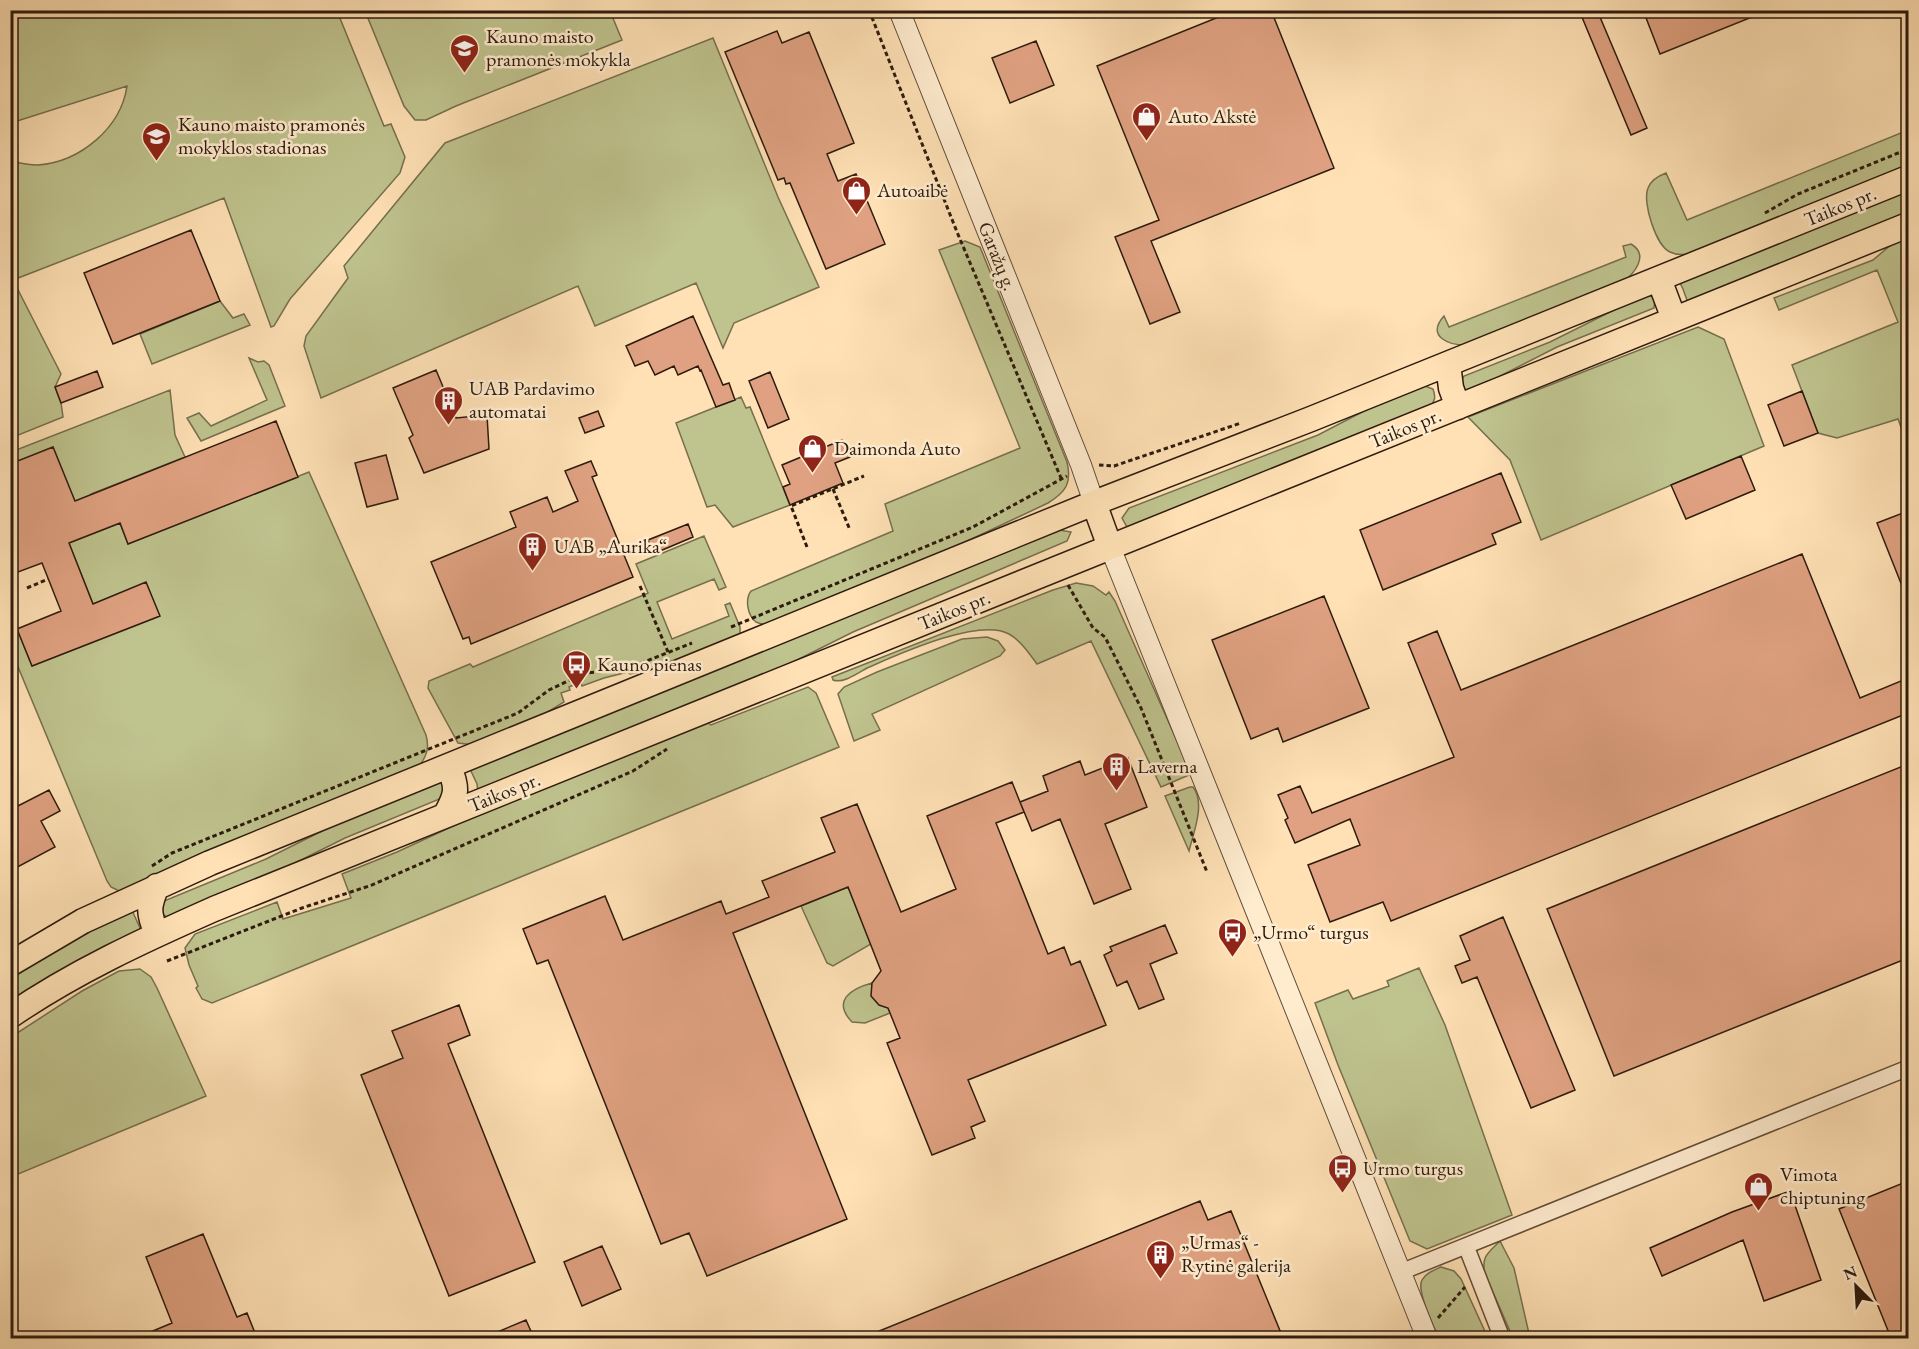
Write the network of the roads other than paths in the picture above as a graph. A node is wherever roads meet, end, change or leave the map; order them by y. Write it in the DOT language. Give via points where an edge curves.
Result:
graph roads {
  1 [pos="899,10"];
  2 [pos="1908,178"];
  3 [pos="1908,225"];
  4 [pos="1659,279"];
  5 [pos="1674,319"];
  6 [pos="1448,364"];
  7 [pos="1458,407"];
  8 [pos="1095,503"];
  9 [pos="1110,547"];
  10 [pos="449,767"];
  11 [pos="446,814"];
  12 [pos="150,878"];
  13 [pos="157,934"];
  14 [pos="10,964"];
  15 [pos="10,1016"];
  16 [pos="1908,1068"];
  17 [pos="1466,1246"];
  18 [pos="1401,1272"];
  19 [pos="1426,1336"];
  20 [pos="1502,1338"];
  1 -- 8 [label="street, Garažų g."];
  2 -- 4 [label="main road, Taikos pr."];
  3 -- 5 [label="main road, Taikos pr."];
  4 -- 5 [label="main road"];
  4 -- 6 [label="main road, Taikos pr."];
  5 -- 7 [label="main road, Taikos pr."];
  6 -- 7 [label="main road"];
  6 -- 8 [label="main road, Taikos pr."];
  7 -- 9 [label="main road, Taikos pr."];
  8 -- 9 [label="main road"];
  8 -- 10 [label="main road, Taikos pr."];
  9 -- 11 [label="main road, Taikos pr."];
  9 -- 18 [label="street"];
  10 -- 11 [label="main road" via="456,784 455,799"];
  10 -- 12 [label="main road, Taikos pr."];
  11 -- 13 [label="main road, Taikos pr."];
  12 -- 13 [label="main road" via="149,917"];
  12 -- 14 [label="main road, Taikos pr."];
  13 -- 15 [label="main road, Taikos pr." via="60,984"];
  16 -- 17 [label="street"];
  17 -- 18 [label="street"];
  17 -- 20 [label="street"];
  18 -- 19 [label="street"];
}
